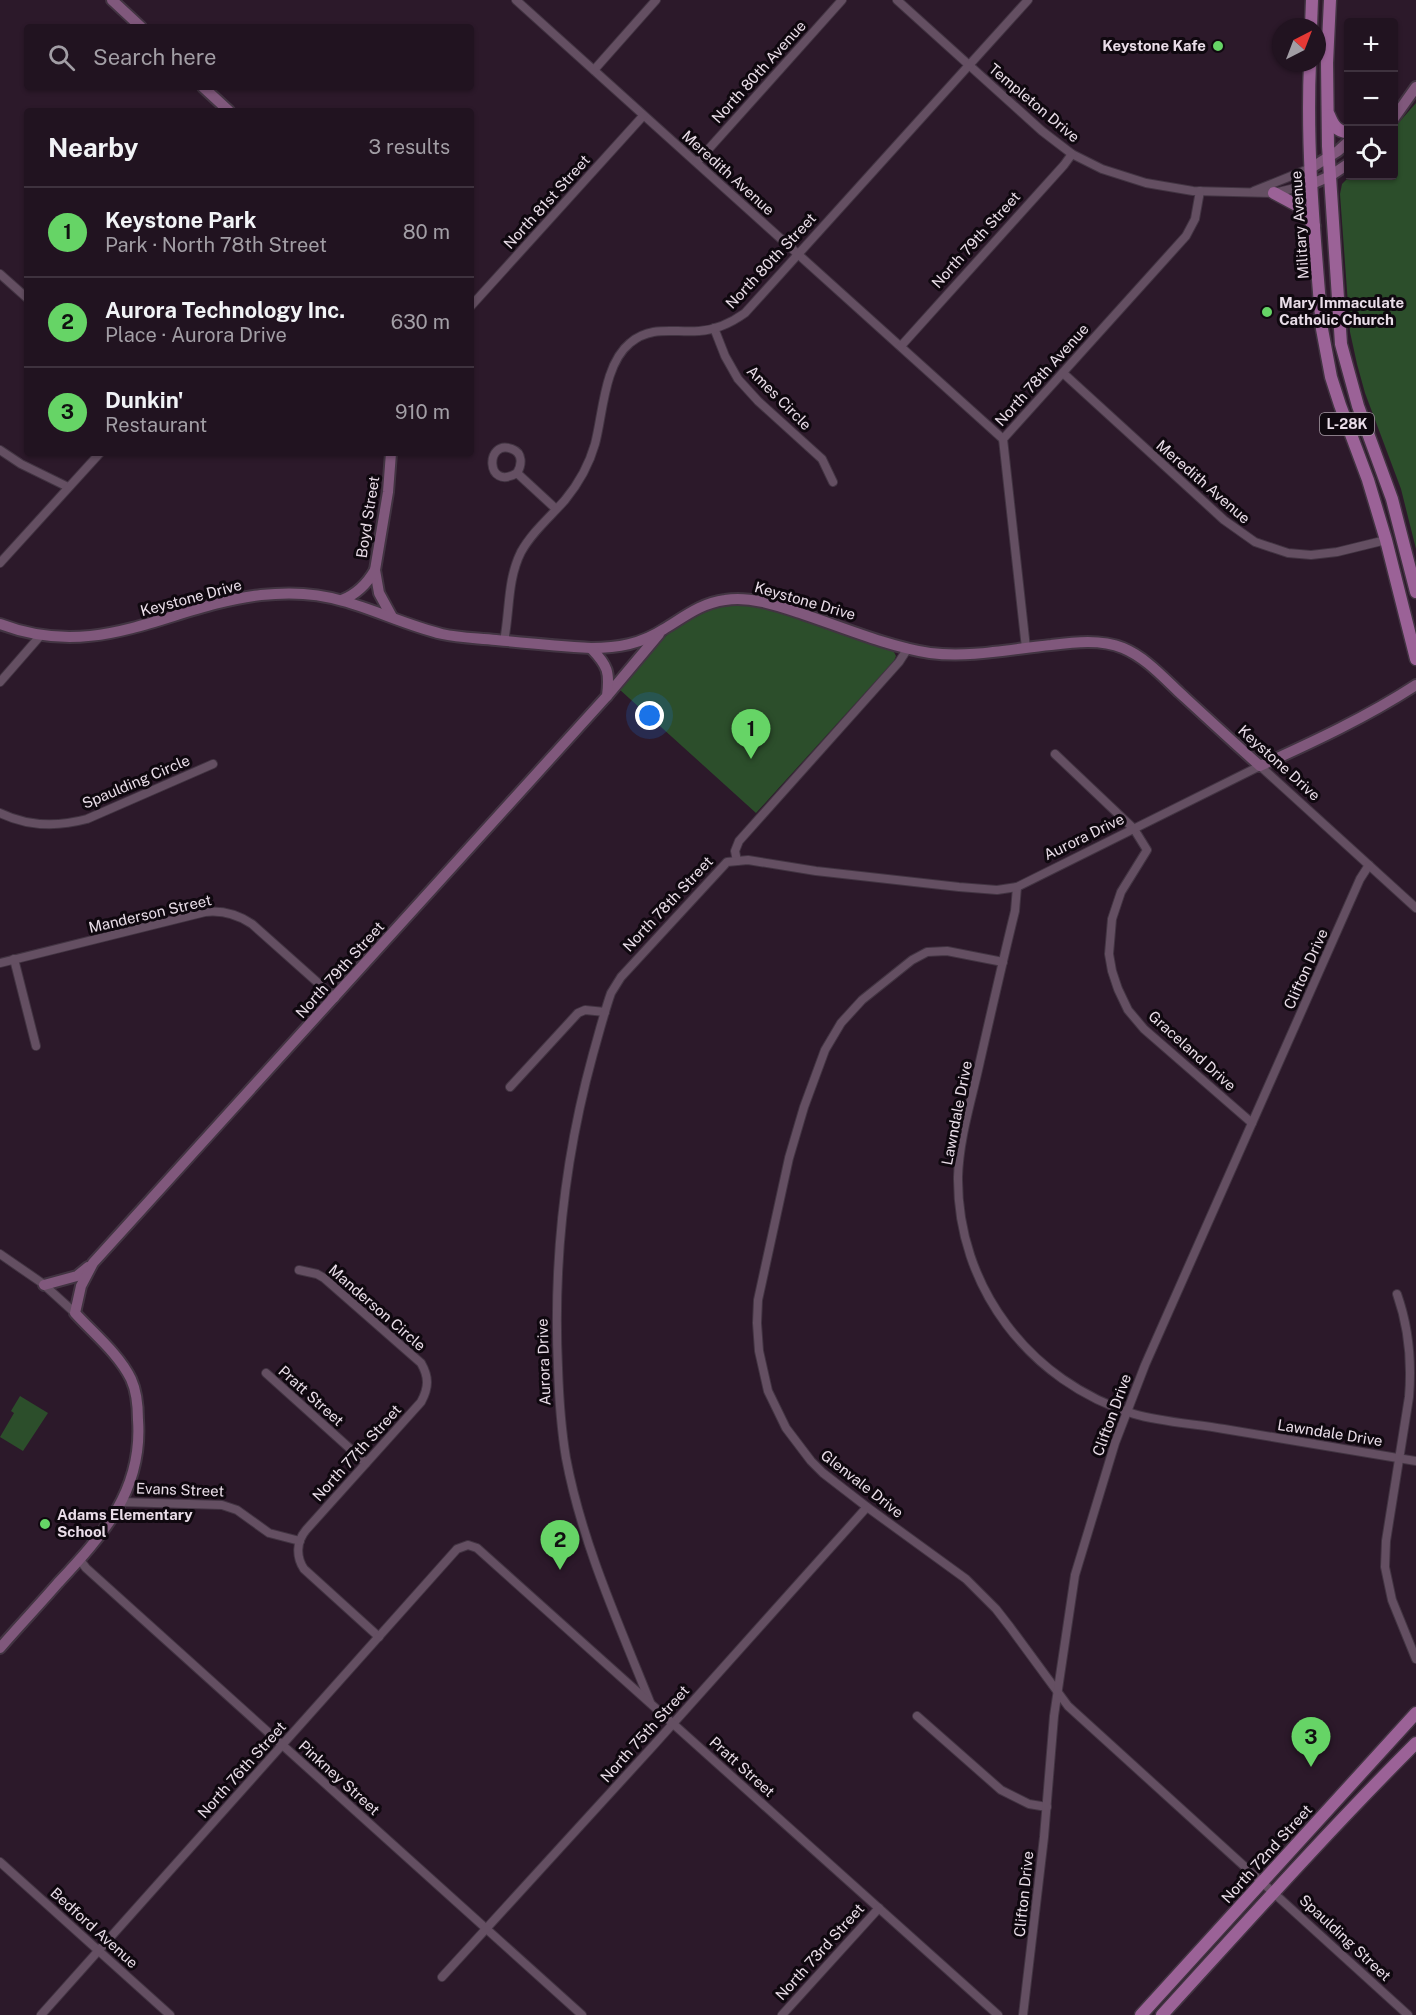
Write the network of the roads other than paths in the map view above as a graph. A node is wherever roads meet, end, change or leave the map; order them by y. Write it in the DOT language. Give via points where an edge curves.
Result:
graph roads {
  1 [pos="112,0"];
  2 [pos="516,0"];
  3 [pos="656,0"];
  4 [pos="842,0"];
  5 [pos="897,0"];
  6 [pos="1028,0"];
  7 [pos="1312,0"];
  8 [pos="1330,0"];
  9 [pos="1311,18"];
  10 [pos="138,24"];
  11 [pos="969,65"];
  12 [pos="594,70"];
  13 [pos="1309,72"];
  14 [pos="1416,87"];
  15 [pos="206,90"];
  16 [pos="1398,101"];
  17 [pos="226,108"];
  18 [pos="1328,110"];
  19 [pos="1398,112"];
  20 [pos="643,116"];
  21 [pos="1344,131"];
  22 [pos="1344,145"];
  23 [pos="1072,153"];
  24 [pos="1329,158"];
  25 [pos="696,162"];
  26 [pos="1344,167"];
  27 [pos="1311,168"];
  28 [pos="1329,176"];
  29 [pos="1312,184"];
  30 [pos="1200,191"];
  31 [pos="1248,193"];
  32 [pos="1275,193"];
  33 [pos="1315,228"];
  34 [pos="798,254"];
  35 [pos="0,274"];
  36 [pos="24,295"];
  37 [pos="474,303"];
  38 [pos="714,328"];
  39 [pos="901,346"];
  40 [pos="1063,374"];
  41 [pos="1003,439"];
  42 [pos="0,450"];
  43 [pos="97,456"];
  44 [pos="391,456"];
  45 [pos="517,474"];
  46 [pos="833,482"];
  47 [pos="69,487"];
  48 [pos="556,510"];
  49 [pos="1386,540"];
  50 [pos="0,563"];
  51 [pos="375,570"];
  52 [pos="1416,592"];
  53 [pos="342,600"];
  54 [pos="392,617"];
  55 [pos="0,624"];
  56 [pos="663,630"];
  57 [pos="41,635"];
  58 [pos="504,641"];
  59 [pos="591,648"];
  60 [pos="908,648"];
  61 [pos="1026,648"];
  62 [pos="1416,659"];
  63 [pos="0,682"];
  64 [pos="1416,685"];
  65 [pos="607,696"];
  66 [pos="1055,754"];
  67 [pos="213,764"];
  68 [pos="1260,766"];
  69 [pos="0,813"];
  70 [pos="1134,829"];
  71 [pos="737,861"];
  72 [pos="1369,865"];
  73 [pos="1017,887"];
  74 [pos="1416,908"];
  75 [pos="14,959"];
  76 [pos="1003,962"];
  77 [pos="0,963"];
  78 [pos="335,998"];
  79 [pos="605,1012"];
  80 [pos="36,1046"];
  81 [pos="510,1087"];
  82 [pos="1252,1123"];
  83 [pos="0,1254"];
  84 [pos="93,1263"];
  85 [pos="299,1270"];
  86 [pos="44,1285"];
  87 [pos="1396,1294"];
  88 [pos="75,1313"];
  89 [pos="266,1373"];
  90 [pos="428,1379"];
  91 [pos="1126,1411"];
  92 [pos="1399,1458"];
  93 [pos="1416,1461"];
  94 [pos="366,1463"];
  95 [pos="121,1502"];
  96 [pos="867,1507"];
  97 [pos="300,1541"];
  98 [pos="465,1545"];
  99 [pos="80,1560"];
  100 [pos="379,1637"];
  101 [pos="0,1648"];
  102 [pos="1416,1659"];
  103 [pos="1058,1691"];
  104 [pos="650,1702"];
  105 [pos="1416,1713"];
  106 [pos="917,1716"];
  107 [pos="673,1723"];
  108 [pos="1416,1743"];
  109 [pos="282,1745"];
  110 [pos="1047,1807"];
  111 [pos="0,1862"];
  112 [pos="1262,1882"];
  113 [pos="1274,1892"];
  114 [pos="879,1908"];
  115 [pos="487,1930"];
  116 [pos="99,1950"];
  117 [pos="442,1977"];
  118 [pos="993,2013"];
  119 [pos="41,2015"];
  120 [pos="170,2015"];
  121 [pos="582,2015"];
  122 [pos="782,2015"];
  123 [pos="1023,2015"];
  124 [pos="1141,2015"];
  125 [pos="1162,2015"];
  126 [pos="1408,2015"];
  1 -- 10 [label="street"];
  2 -- 12 [label="street, Meredith Avenue"];
  3 -- 12 [label="street"];
  4 -- 25 [label="street, North 80th Avenue"];
  5 -- 11 [label="street, Templeton Drive"];
  6 -- 11 [label="street, North 80th Street"];
  7 -- 9 [label="main road"];
  8 -- 18 [label="main road, L-28K"];
  11 -- 23 [label="street, Templeton Drive"];
  11 -- 34 [label="street, North 80th Street"];
  12 -- 20 [label="street, Meredith Avenue"];
  13 -- 27 [label="main road, Military Avenue / L-28K"];
  14 -- 16 [label="street"];
  14 -- 19 [label="street"];
  15 -- 17 [label="street"];
  18 -- 21 [label="main road" via="1333,125"];
  18 -- 24 [label="main road, L-28K"];
  20 -- 25 [label="street, Meredith Avenue"];
  20 -- 37 [label="street, North 81st Street"];
  22 -- 24 [label="street"];
  23 -- 30 [label="street, Templeton Drive" via="1130,179"];
  23 -- 39 [label="street, North 79th Street"];
  24 -- 27 [label="street"];
  24 -- 28 [label="main road, L-28K"];
  25 -- 34 [label="street, Meredith Avenue"];
  26 -- 28 [label="street"];
  27 -- 29 [label="main road, Military Avenue / L-28K"];
  27 -- 31 [label="street, Templeton Drive"];
  28 -- 29 [label="street"];
  28 -- 52 [label="main road, L-28K" via="1341,344 1358,406 1392,500"];
  29 -- 32 [label="street, Templeton Drive"];
  29 -- 33 [label="main road, Military Avenue / L-28K"];
  30 -- 31 [label="street, Templeton Drive"];
  30 -- 40 [label="street, North 78th Avenue" via="1195,219 1186,236"];
  31 -- 32 [label="street, Templeton Drive"];
  32 -- 33 [label="main road" via="1300,207"];
  33 -- 49 [label="main road, Military Avenue / L-28K" via="1325,353"];
  34 -- 38 [label="street, North 80th Street" via="745,313"];
  34 -- 39 [label="street, Meredith Avenue"];
  35 -- 36 [label="street"];
  38 -- 46 [label="street, Ames Circle" via="738,379 822,459"];
  38 -- 48 [label="street, North 80th Street" via="658,330 638,336 623,349 611,370 588,462 575,487"];
  39 -- 41 [label="street, Meredith Avenue"];
  40 -- 41 [label="street, North 78th Avenue"];
  40 -- 49 [label="street, Meredith Avenue" via="1224,520 1255,542 1278,551 1311,555"];
  41 -- 61 [label="street, North 78th Avenue"];
  42 -- 47 [label="street"];
  43 -- 47 [label="street"];
  44 -- 51 [label="street, Boyd Street"];
  45 -- 48 [label="street"];
  47 -- 50 [label="street"];
  48 -- 58 [label="street, North 80th Street" via="529,540 515,565"];
  49 -- 62 [label="main road, Military Avenue / L-28K"];
  51 -- 53 [label="street" via="357,592"];
  51 -- 54 [label="street, Boyd Street" via="379,593"];
  53 -- 54 [label="street, Keystone Drive"];
  53 -- 57 [label="street, Keystone Drive" via="300,594 261,595 109,634"];
  54 -- 58 [label="street, Keystone Drive" via="444,634"];
  55 -- 57 [label="street, Keystone Drive"];
  56 -- 59 [label="street, Keystone Drive" via="628,645"];
  56 -- 60 [label="street, Keystone Drive" via="705,604 743,599 781,607"];
  56 -- 65 [label="street, North 79th Street"];
  57 -- 63 [label="street"];
  58 -- 59 [label="street, Keystone Drive"];
  59 -- 65 [label="street" via="608,670"];
  60 -- 61 [label="street, Keystone Drive" via="967,655"];
  60 -- 71 [label="street, North 78th Street" via="738,841"];
  61 -- 68 [label="street, Keystone Drive" via="1099,642 1132,652"];
  64 -- 68 [label="street, Aurora Drive"];
  65 -- 78 [label="street, North 79th Street"];
  66 -- 70 [label="street"];
  67 -- 69 [label="street, Spaulding Circle" via="73,823 34,824"];
  68 -- 70 [label="street, Aurora Drive"];
  68 -- 72 [label="street, Keystone Drive"];
  70 -- 73 [label="street, Aurora Drive"];
  70 -- 82 [label="street, Graceland Drive" via="1147,850 1121,892 1112,919 1109,954 1118,989 1128,1010 1144,1029"];
  71 -- 73 [label="street, Aurora Drive" via="962,887"];
  71 -- 79 [label="street, North 78th Street" via="727,862 621,977"];
  72 -- 74 [label="street, Keystone Drive"];
  72 -- 82 [label="street, Clifton Drive" via="1359,879"];
  73 -- 76 [label="street, Lawndale Drive"];
  75 -- 77 [label="street"];
  75 -- 78 [label="street, Manderson Street" via="220,911 252,924"];
  75 -- 80 [label="street"];
  76 -- 91 [label="street, Lawndale Drive" via="960,1153 959,1200 967,1245 989,1299 1023,1345 1070,1384"];
  76 -- 96 [label="street, Glenvale Drive" via="947,951 927,952 862,1000 841,1023 825,1050 789,1158 758,1300 762,1371 776,1410 799,1447 823,1473"];
  78 -- 84 [label="street, North 79th Street"];
  79 -- 81 [label="street" via="578,1013"];
  79 -- 104 [label="street, Aurora Drive" via="578,1114 565,1192 557,1295 559,1393 566,1458 585,1532"];
  82 -- 91 [label="street, Clifton Drive"];
  83 -- 86 [label="street, Evans Street"];
  84 -- 86 [label="street, North 79th Street" via="77,1276"];
  84 -- 88 [label="street, North 79th Street" via="81,1286"];
  85 -- 90 [label="street, Manderson Circle" via="324,1278 421,1363"];
  86 -- 88 [label="street, Evans Street"];
  87 -- 92 [label="street" via="1407,1328 1411,1373"];
  88 -- 95 [label="street, Evans Street" via="124,1368 137,1397 137,1453"];
  89 -- 94 [label="street, Pratt Street"];
  90 -- 94 [label="street, North 77th Street" via="421,1402"];
  91 -- 92 [label="street, Lawndale Drive"];
  91 -- 103 [label="street, Clifton Drive" via="1079,1557"];
  92 -- 93 [label="street, Lawndale Drive"];
  92 -- 102 [label="street" via="1385,1567 1392,1600"];
  94 -- 97 [label="street, North 77th Street"];
  95 -- 97 [label="street, Evans Street" via="222,1505 237,1510 269,1533"];
  95 -- 99 [label="street"];
  96 -- 103 [label="street, Glenvale Drive" via="980,1593"];
  96 -- 107 [label="street, North 75th Street"];
  97 -- 100 [label="street" via="298,1553 304,1569"];
  98 -- 100 [label="street, North 76th Street" via="457,1549"];
  98 -- 104 [label="street, Pratt Street" via="477,1548"];
  99 -- 101 [label="street"];
  99 -- 109 [label="street, Pinkney Street"];
  100 -- 109 [label="street, North 76th Street"];
  103 -- 110 [label="street, Clifton Drive"];
  103 -- 112 [label="street, Glenvale Drive" via="1068,1706"];
  104 -- 107 [label="street, Pratt Street"];
  105 -- 112 [label="main road, North 72nd Street"];
  106 -- 110 [label="street" via="1001,1790 1029,1804"];
  107 -- 114 [label="street, Pratt Street"];
  107 -- 115 [label="street, North 75th Street"];
  108 -- 113 [label="main road, North 72nd Street"];
  109 -- 115 [label="street, Pinkney Street"];
  109 -- 116 [label="street, North 76th Street"];
  110 -- 123 [label="street, Clifton Drive"];
  111 -- 116 [label="street, Bedford Avenue"];
  112 -- 113 [label="street, Spaulding Street"];
  112 -- 124 [label="main road, North 72nd Street"];
  113 -- 125 [label="main road, North 72nd Street"];
  113 -- 126 [label="street, Spaulding Street"];
  114 -- 118 [label="street, Pratt Street"];
  114 -- 122 [label="street, North 73rd Street"];
  115 -- 117 [label="street, North 75th Street"];
  115 -- 121 [label="street, Pinkney Street"];
  116 -- 119 [label="street, North 76th Street"];
  116 -- 120 [label="street, Bedford Avenue"];
}
